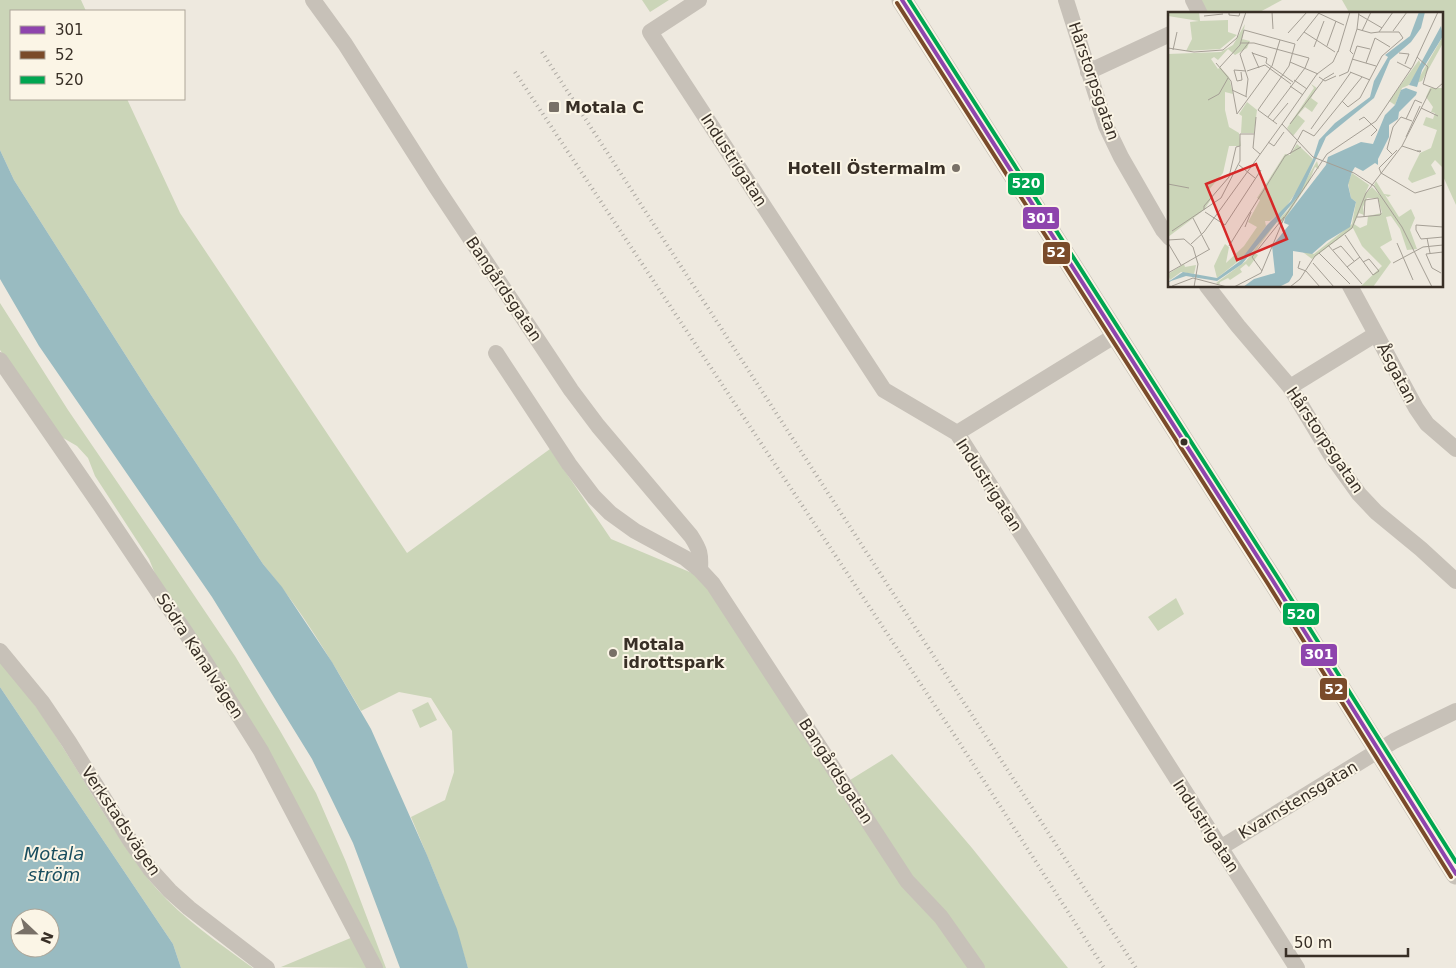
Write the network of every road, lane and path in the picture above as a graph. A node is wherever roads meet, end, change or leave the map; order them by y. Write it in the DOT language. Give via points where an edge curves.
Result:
graph roads {
  1 [pos="313,0"];
  2 [pos="699,0"];
  3 [pos="902,0"];
  4 [pos="1066,0"];
  5 [pos="1193,0"];
  6 [pos="1199,12"];
  7 [pos="1168,35"];
  8 [pos="1088,72"];
  9 [pos="1168,235"];
  10 [pos="1209,288"];
  11 [pos="1351,288"];
  12 [pos="1376,334"];
  13 [pos="1116,335"];
  14 [pos="496,353"];
  15 [pos="0,360"];
  16 [pos="1290,387"];
  17 [pos="957,433"];
  18 [pos="1456,449"];
  19 [pos="700,570"];
  20 [pos="1456,581"];
  21 [pos="0,651"];
  22 [pos="1456,711"];
  23 [pos="1380,750"];
  24 [pos="1220,848"];
  25 [pos="1456,874"];
  26 [pos="267,968"];
  27 [pos="375,968"];
  28 [pos="977,968"];
  29 [pos="1297,968"];
  1 -- 19 [label="street, Bangårdsgatan" via="356,60 571,390 691,536 701,556"];
  2 -- 17 [label="street, Industrigatan" via="650,32 884,390"];
  3 -- 13 [label="street"];
  4 -- 8 [label="street, Hårstorpsgatan"];
  5 -- 6 [label="street"];
  7 -- 8 [label="street"];
  8 -- 9 [label="street, Hårstorpsgatan" via="1106,126 1121,157"];
  10 -- 16 [label="street, Hårstorpsgatan"];
  11 -- 12 [label="street, Åsgatan"];
  12 -- 16 [label="street"];
  12 -- 18 [label="street, Åsgatan" via="1427,424"];
  13 -- 17 [label="street"];
  13 -- 23 [label="street"];
  14 -- 19 [label="street, Bangårdsgatan" via="594,497 635,531 685,558"];
  15 -- 27 [label="street, Södra Kanalvägen" via="95,496 261,751"];
  16 -- 20 [label="street, Hårstorpsgatan" via="1359,494"];
  17 -- 24 [label="street, Industrigatan"];
  19 -- 28 [label="street, Bangårdsgatan" via="723,598 907,881 941,917"];
  21 -- 26 [label="street, Verkstadsvägen" via="42,702 150,869 189,908"];
  22 -- 23 [label="street, Kvarnstensgatan"];
  23 -- 24 [label="street, Kvarnstensgatan"];
  23 -- 25 [label="street"];
  24 -- 29 [label="street, Industrigatan"];
}
